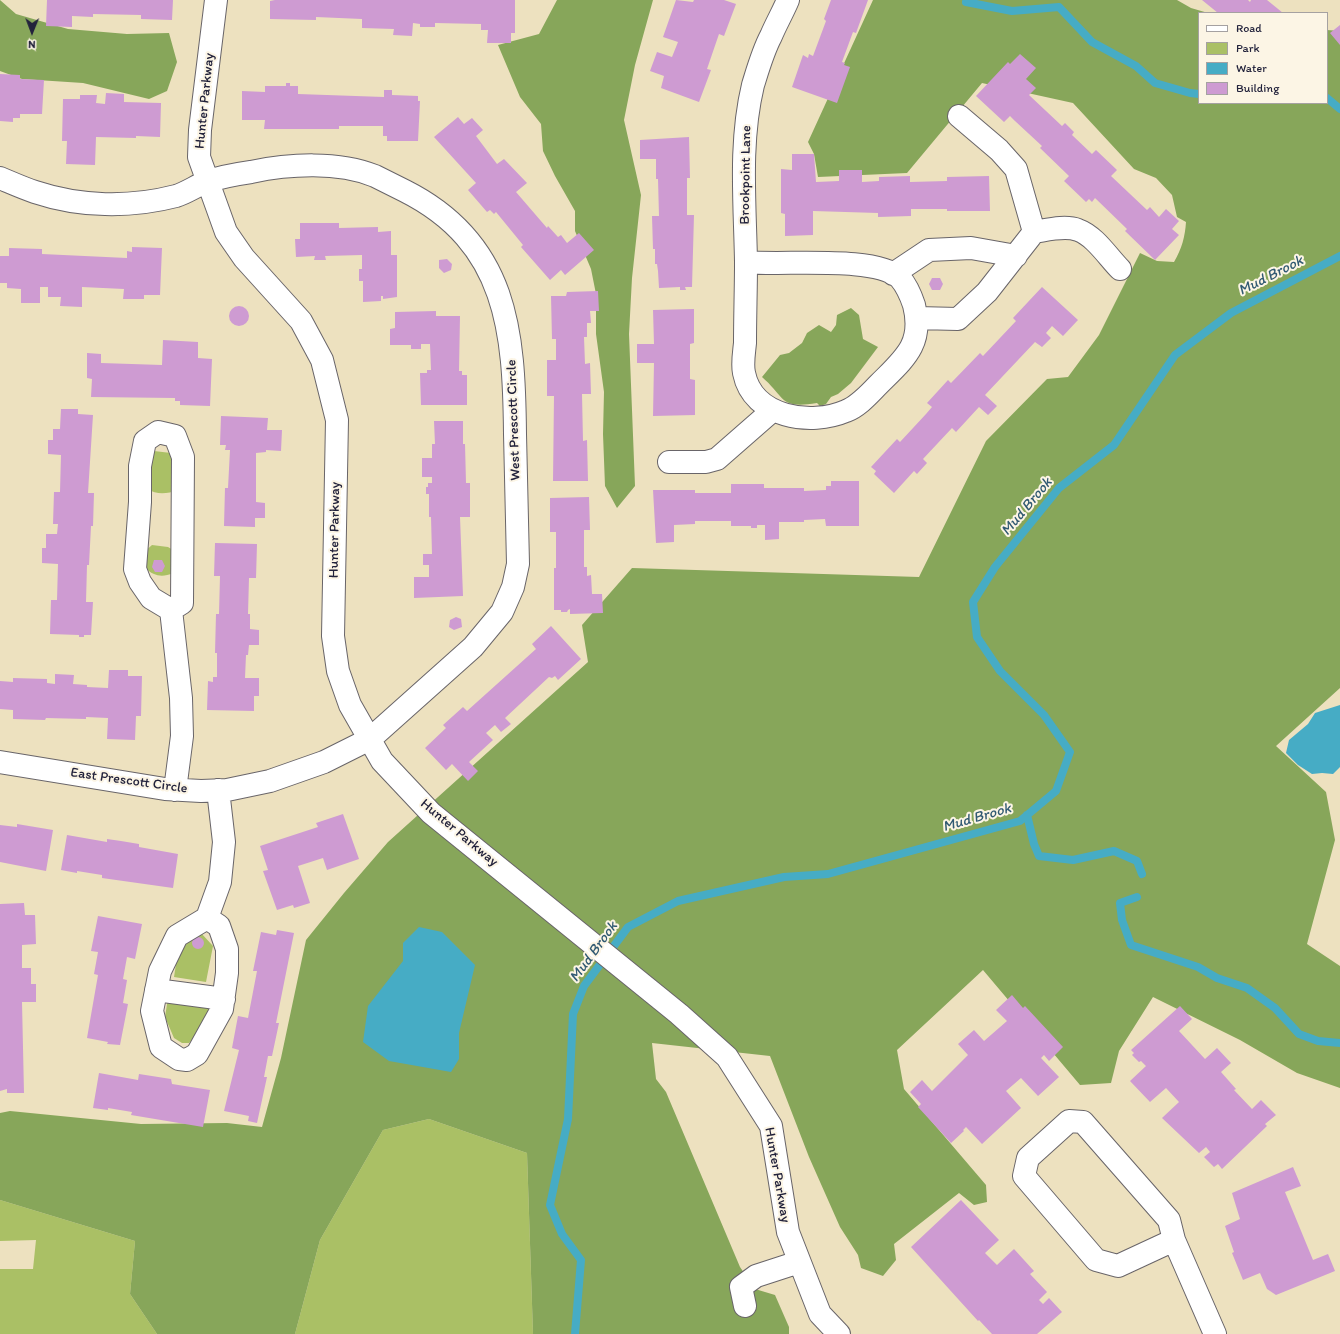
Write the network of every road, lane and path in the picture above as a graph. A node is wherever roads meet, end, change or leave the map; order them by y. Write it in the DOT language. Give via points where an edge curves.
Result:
graph roads {
  1 [pos="216,0"];
  2 [pos="788,0"];
  3 [pos="959,116"];
  4 [pos="0,178"];
  5 [pos="207,182"];
  6 [pos="1034,232"];
  7 [pos="1016,256"];
  8 [pos="746,262"];
  9 [pos="1120,269"];
  10 [pos="893,274"];
  11 [pos="917,318"];
  12 [pos="773,410"];
  13 [pos="669,462"];
  14 [pos="171,610"];
  15 [pos="370,739"];
  16 [pos="0,762"];
  17 [pos="175,790"];
  18 [pos="218,790"];
  19 [pos="208,918"];
  20 [pos="156,990"];
  21 [pos="224,999"];
  22 [pos="1174,1240"];
  23 [pos="799,1262"];
  24 [pos="746,1306"];
  25 [pos="838,1334"];
  26 [pos="1215,1334"];
  1 -- 5 [label="street, Hunter Parkway" via="200,130 200,157"];
  2 -- 8 [label="street, Brookpoint Lane" via="762,58 747,119 744,154"];
  3 -- 6 [label="street" via="999,150 1016,169"];
  4 -- 5 [label="street" via="35,192 70,201 106,205 143,203 178,196"];
  5 -- 15 [label="street, Hunter Parkway" via="226,232 244,258 301,321 322,360 337,420 333,636 338,671 350,705"];
  5 -- 15 [label="street, West Prescott Circle" via="288,166 317,165 374,176 421,199 449,220 469,241 490,271 501,298 514,373 518,564 513,587 502,612 473,647"];
  6 -- 7 [label="street"];
  6 -- 9 [label="street" via="1078,230 1092,239"];
  7 -- 10 [label="street" via="971,248 928,250"];
  7 -- 11 [label="street" via="987,292 958,319"];
  8 -- 10 [label="street" via="873,266"];
  8 -- 12 [label="street, Brookpoint Lane" via="744,374 753,392"];
  10 -- 11 [label="street" via="900,278 908,290"];
  11 -- 12 [label="street" via="917,333 912,347 902,361 848,411 829,417 797,417 779,414"];
  12 -- 13 [label="street" via="717,459 706,462"];
  14 -- 14 [label="street" via="182,603 183,454 175,436 158,432 145,441 140,466 135,569 151,598"];
  14 -- 17 [label="street" via="181,698 182,736"];
  15 -- 18 [label="street, East Prescott Circle" via="324,762 270,781"];
  15 -- 23 [label="street, Hunter Parkway" via="382,761 431,813 679,1014 727,1057 771,1126 788,1232"];
  16 -- 17 [label="street, East Prescott Circle"];
  17 -- 18 [label="street, East Prescott Circle"];
  18 -- 19 [label="street" via="224,842 220,882"];
  19 -- 20 [label="street" via="177,936 160,971"];
  19 -- 21 [label="street" via="219,926 227,949"];
  20 -- 21 [label="street"];
  20 -- 21 [label="street" via="152,1011 161,1047 179,1059 187,1060 197,1054 222,1010"];
  22 -- 22 [label="street" via="1169,1220 1083,1122 1069,1121 1028,1158 1024,1176 1096,1260 1118,1266"];
  22 -- 26 [label="street"];
  23 -- 24 [label="street" via="756,1276 741,1287"];
  23 -- 25 [label="street, Hunter Parkway" via="820,1314"];
}
